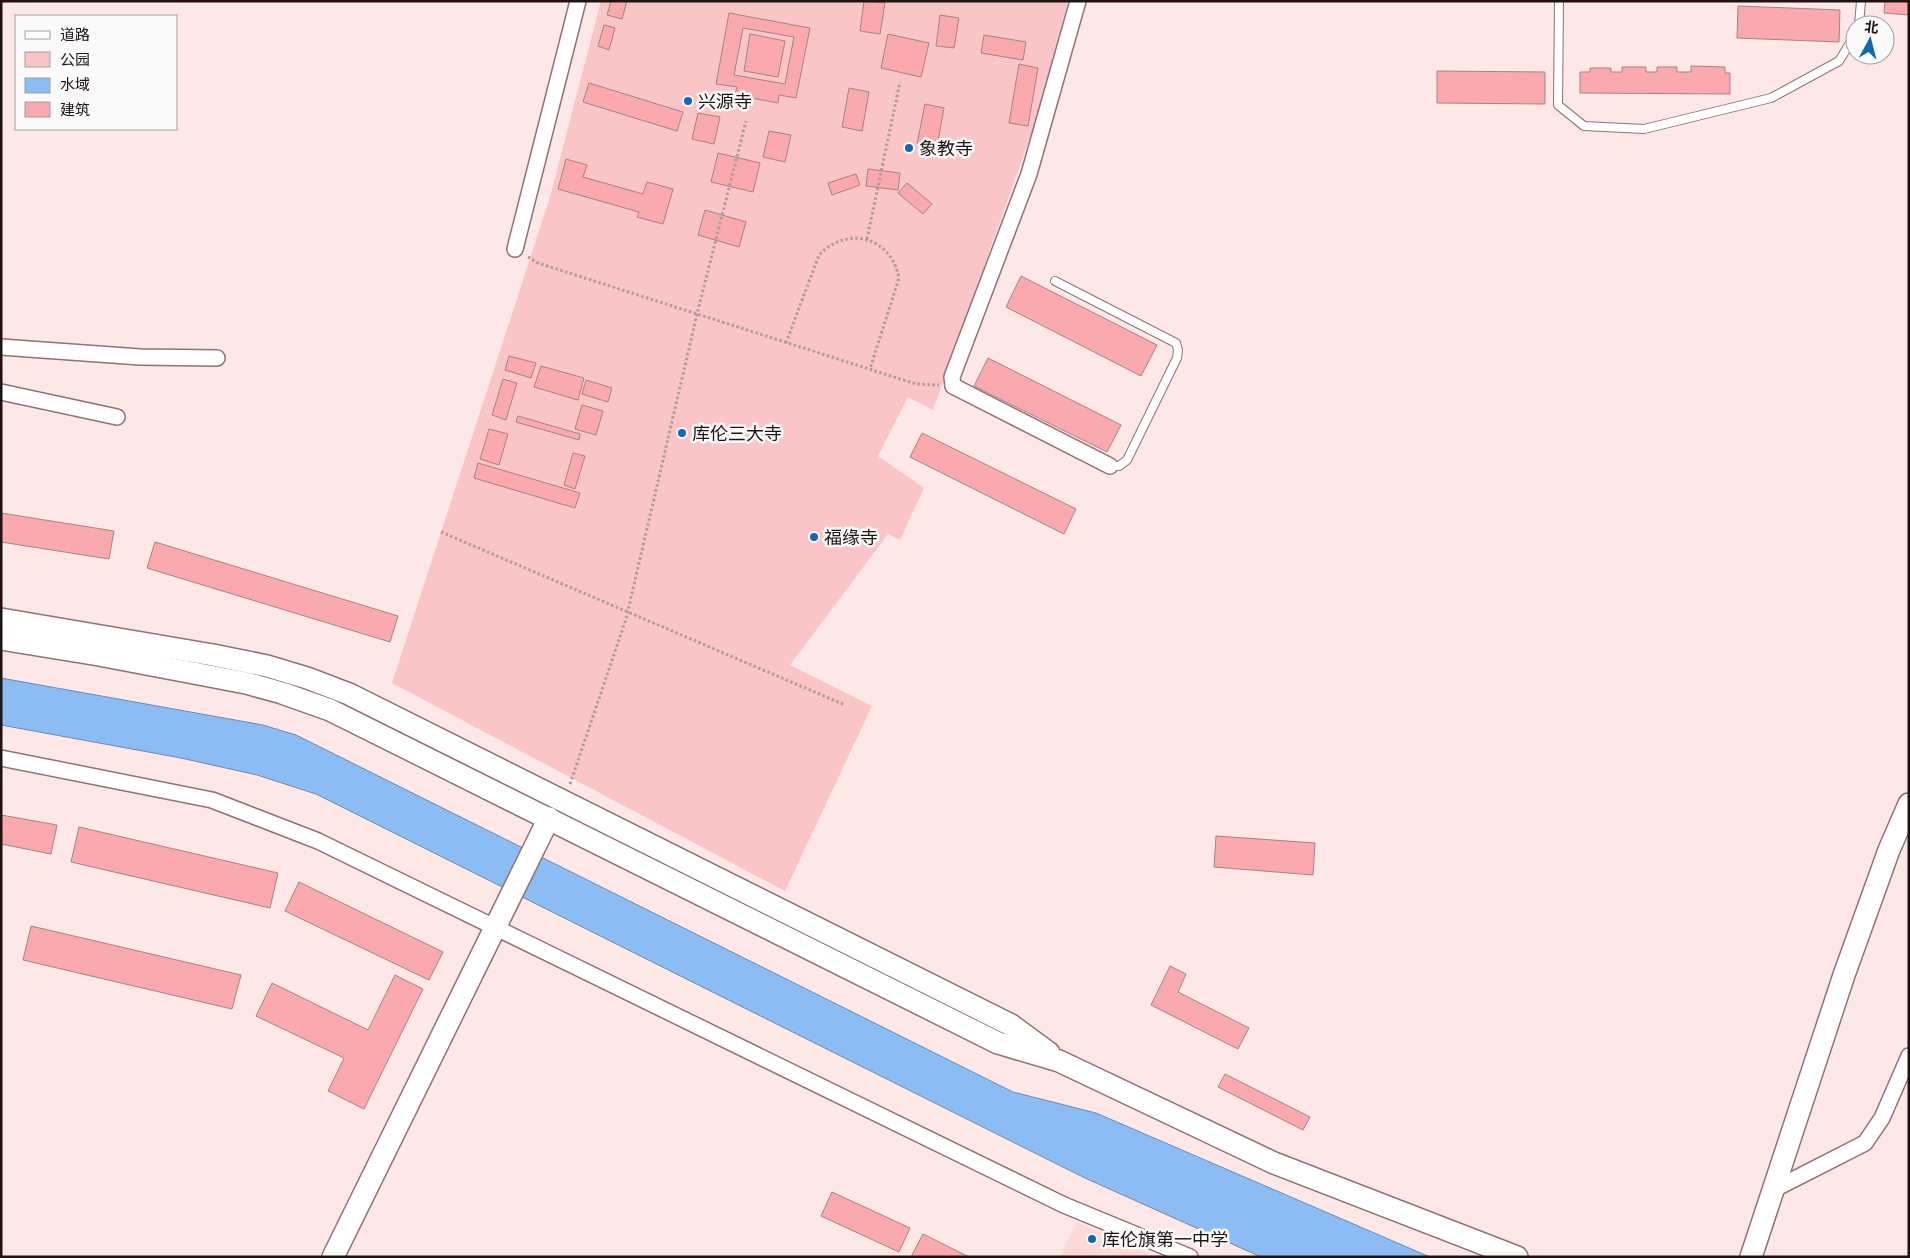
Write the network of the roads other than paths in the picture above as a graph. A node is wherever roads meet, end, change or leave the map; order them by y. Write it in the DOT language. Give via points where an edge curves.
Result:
graph roads {
  1 [pos="578,1"];
  2 [pos="1078,1"];
  3 [pos="1559,1"];
  4 [pos="1861,1"];
  5 [pos="1860,15"];
  6 [pos="1845,51"];
  7 [pos="515,249"];
  8 [pos="1055,281"];
  9 [pos="1,347"];
  10 [pos="217,358"];
  11 [pos="1,392"];
  12 [pos="118,417"];
  13 [pos="1110,466"];
  14 [pos="1,619"];
  15 [pos="1,639"];
  16 [pos="1,758"];
  17 [pos="1909,804"];
  18 [pos="549,818"];
  19 [pos="495,927"];
  20 [pos="1909,1056"];
  21 [pos="1059,1061"];
  22 [pos="1773,1190"];
  23 [pos="333,1257"];
  24 [pos="1190,1257"];
  25 [pos="1517,1257"];
  26 [pos="1751,1257"];
  1 -- 7 [label="street"];
  2 -- 13 [label="street" via="1029,174 952,377 953,386"];
  3 -- 6 [label="lane" via="1558,105 1584,126 1644,130 1771,98 1839,61"];
  4 -- 5 [label="lane"];
  8 -- 13 [label="lane" via="1176,343 1177,358 1127,460 1119,466"];
  9 -- 10 [label="street" via="140,357"];
  11 -- 12 [label="street"];
  14 -- 21 [label="main road" via="267,666 349,694 1011,1025"];
  15 -- 18 [label="main road" via="187,671 282,693 330,710"];
  16 -- 19 [label="street" via="212,800 318,841"];
  17 -- 22 [label="main road" via="1844,975"];
  18 -- 19 [label="main road"];
  18 -- 21 [label="main road" via="998,1043"];
  19 -- 23 [label="main road"];
  19 -- 24 [label="street" via="1064,1205"];
  20 -- 22 [label="street" via="1882,1118 1865,1142"];
  21 -- 25 [label="main road" via="1274,1163"];
  22 -- 26 [label="main road"];
}
